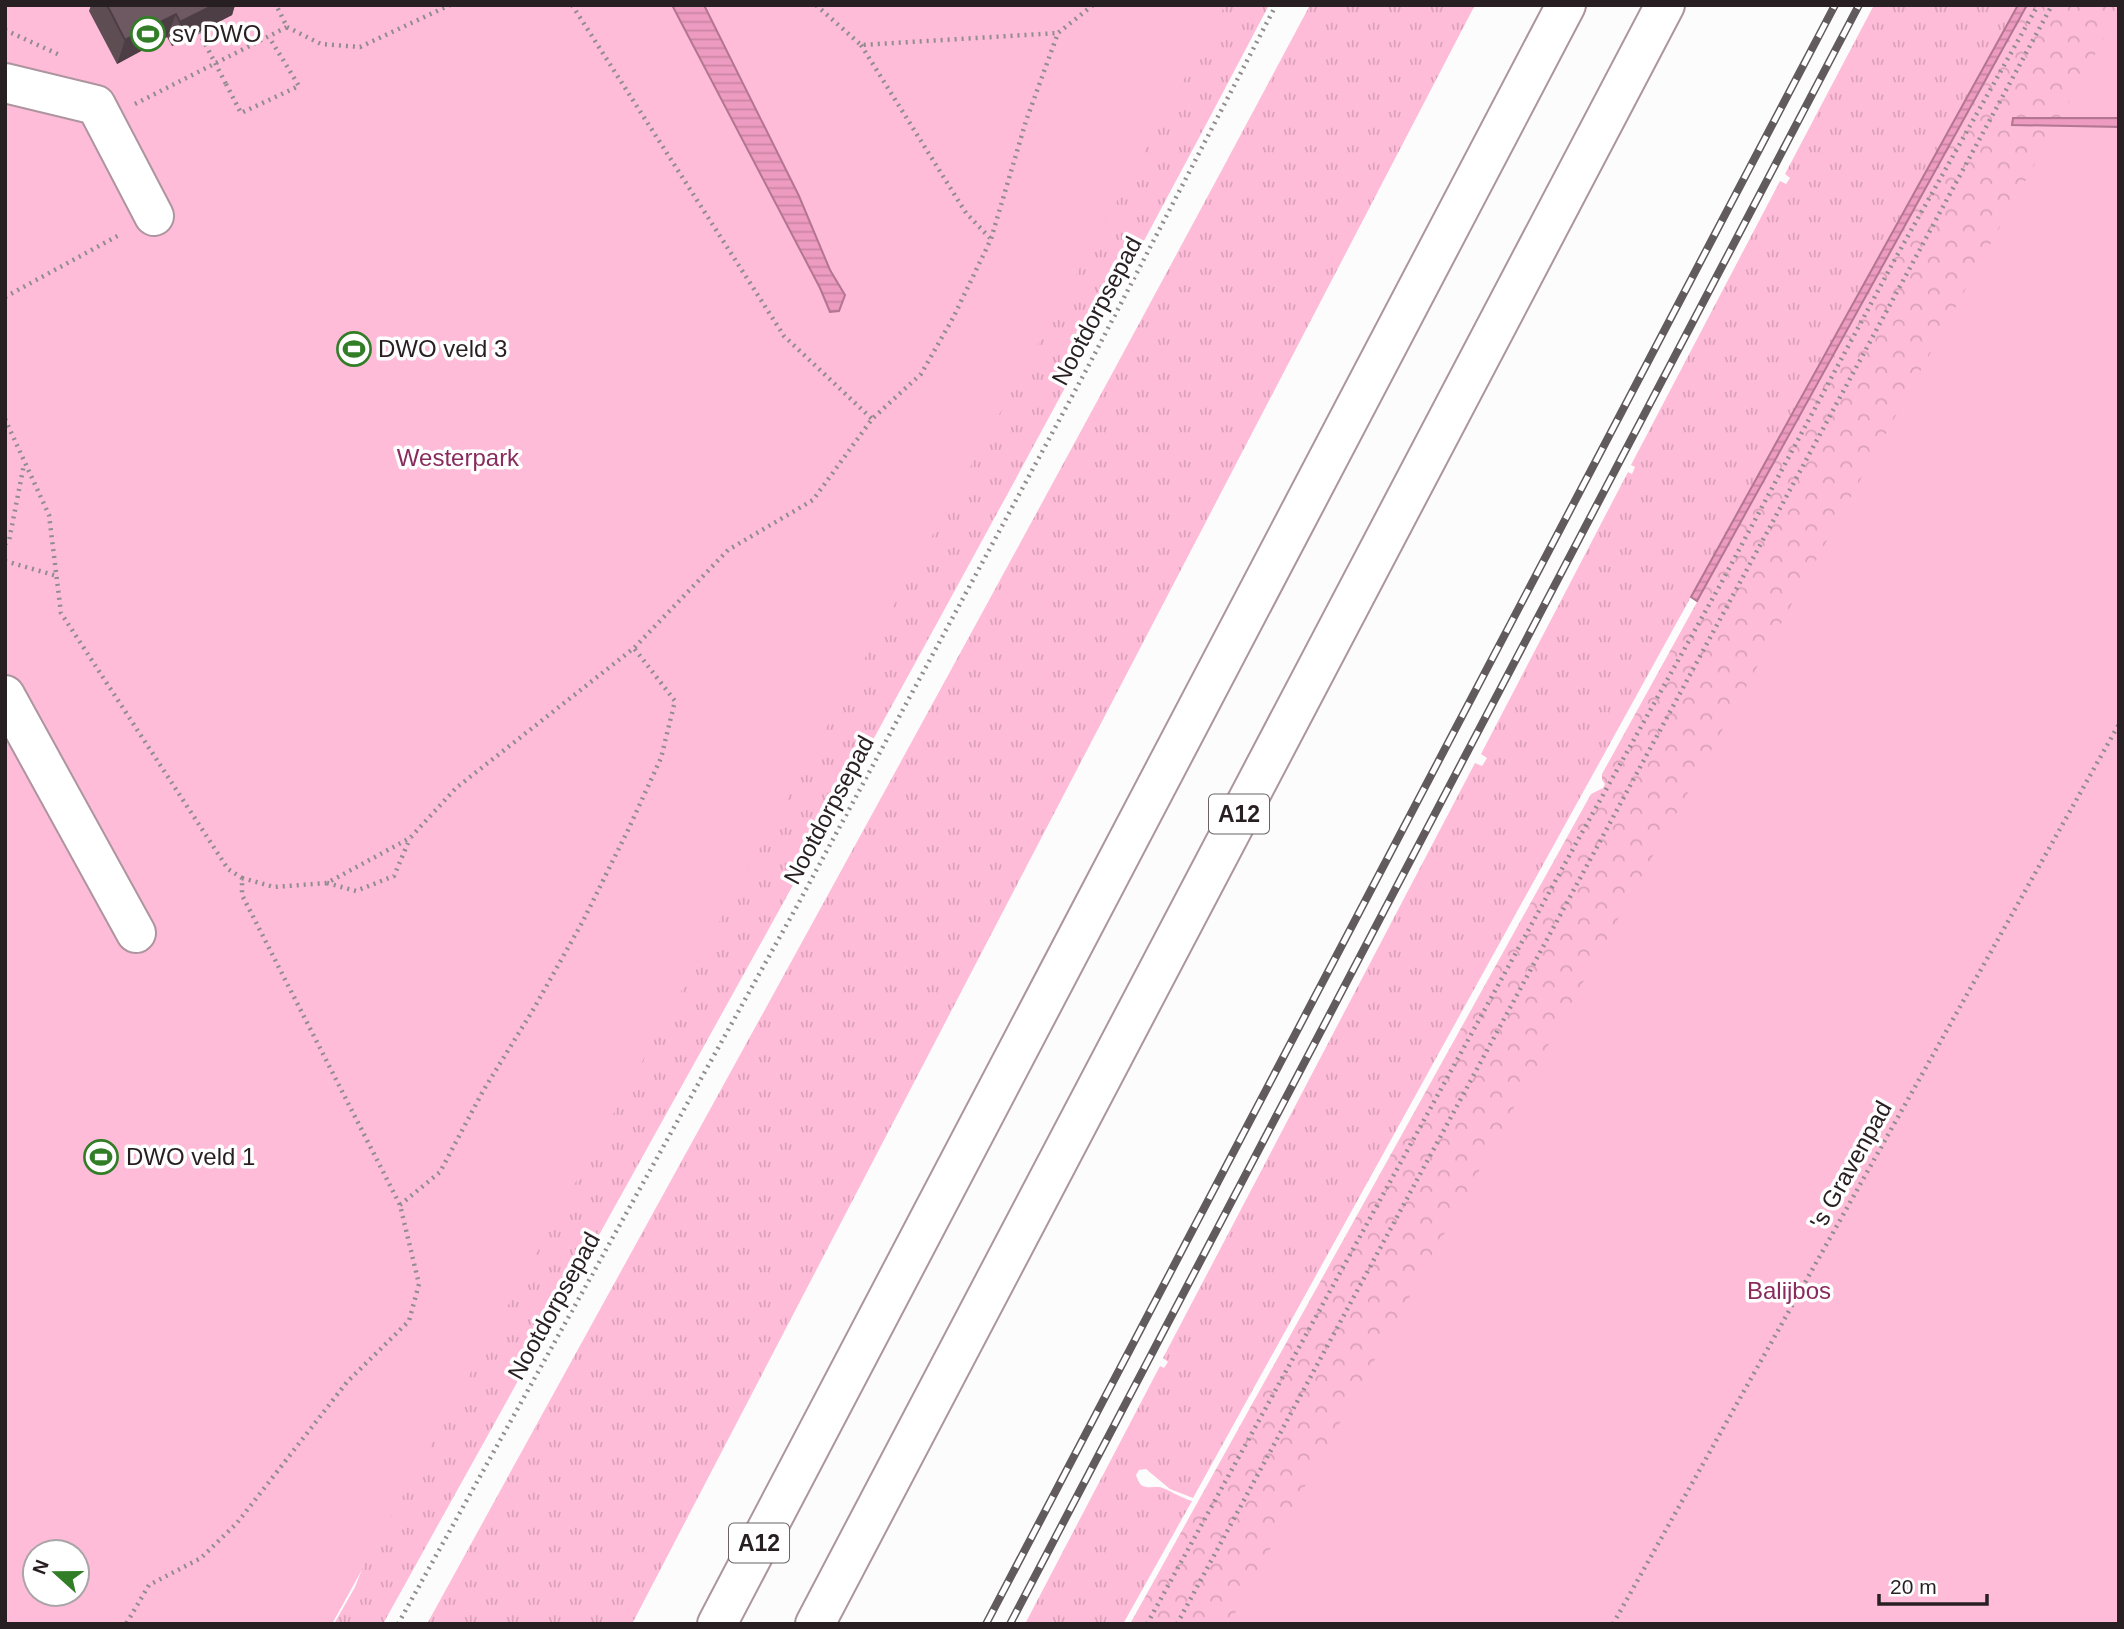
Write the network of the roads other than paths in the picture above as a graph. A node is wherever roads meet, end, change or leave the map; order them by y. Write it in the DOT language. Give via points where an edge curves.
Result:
graph roads {
  1 [pos="1566,5"];
  2 [pos="1665,5"];
  3 [pos="5,83"];
  4 [pos="155,216"];
  5 [pos="5,695"];
  6 [pos="136,933"];
  7 [pos="717,1624"];
  8 [pos="815,1624"];
  1 -- 7 [label="main road, A12"];
  2 -- 8 [label="main road, A12"];
  3 -- 4 [label="main road" via="96,104"];
  5 -- 6 [label="main road"];
}
